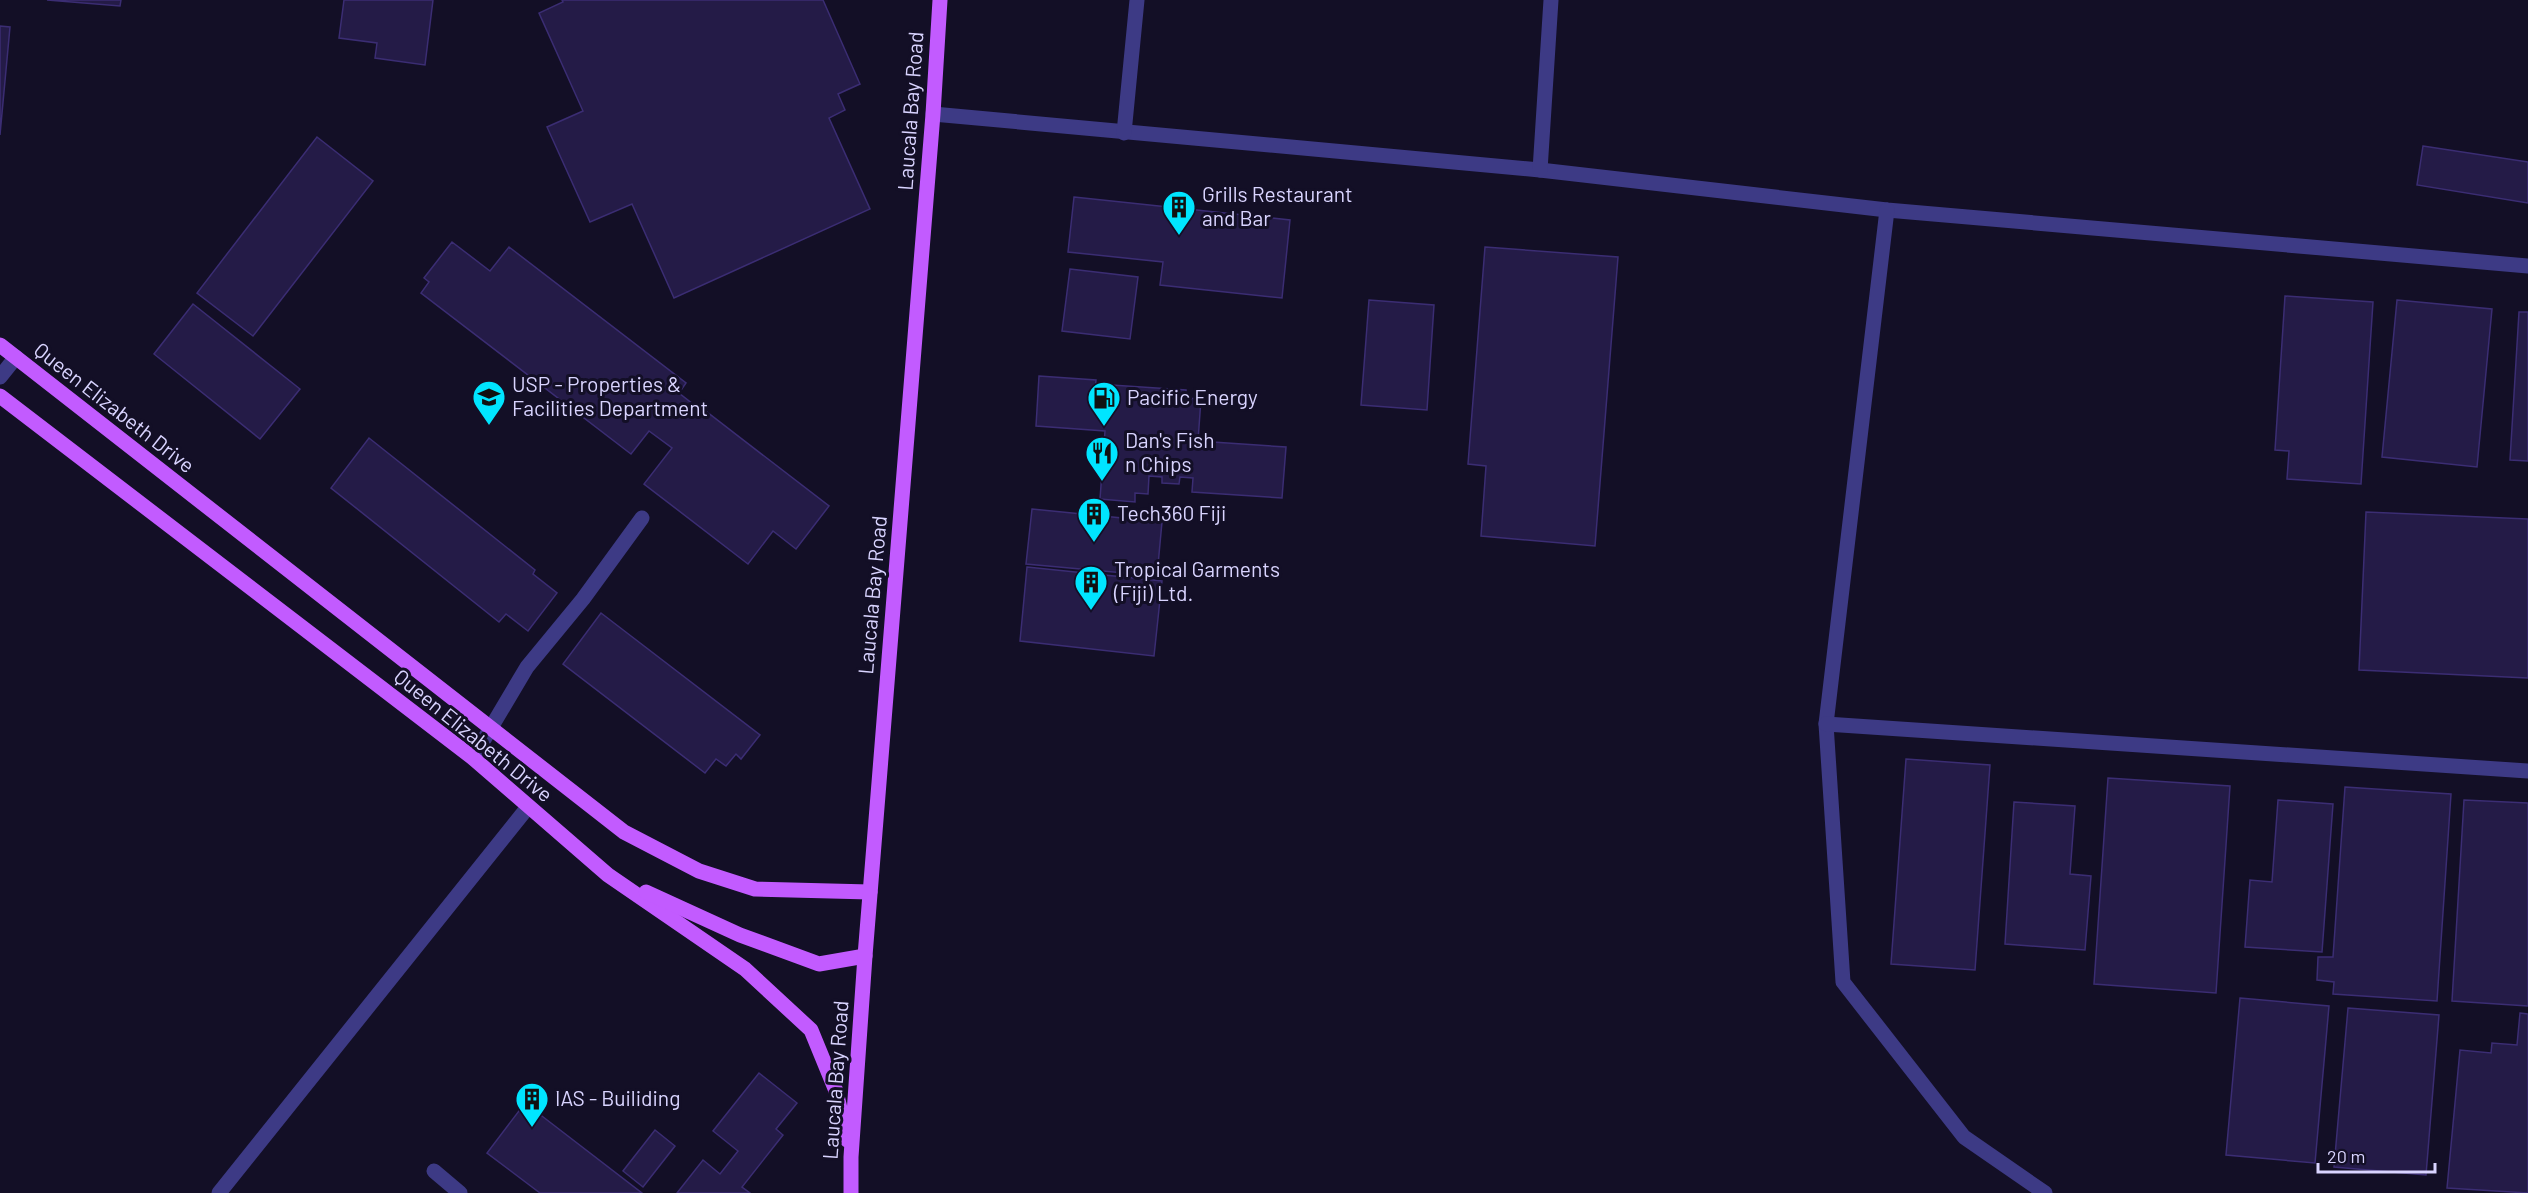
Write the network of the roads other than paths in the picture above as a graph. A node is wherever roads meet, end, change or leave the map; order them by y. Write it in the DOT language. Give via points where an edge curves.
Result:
graph roads {
  1 [pos="940,0"];
  2 [pos="1137,0"];
  3 [pos="1551,0"];
  4 [pos="933,114"];
  5 [pos="1124,134"];
  6 [pos="1540,170"];
  7 [pos="1887,210"];
  8 [pos="2528,266"];
  9 [pos="0,345"];
  10 [pos="16,357"];
  11 [pos="0,377"];
  12 [pos="0,396"];
  13 [pos="642,518"];
  14 [pos="1826,724"];
  15 [pos="492,729"];
  16 [pos="473,758"];
  17 [pos="2528,771"];
  18 [pos="528,807"];
  19 [pos="608,874"];
  20 [pos="870,892"];
  21 [pos="865,956"];
  22 [pos="851,1157"];
  23 [pos="434,1171"];
  24 [pos="219,1193"];
  25 [pos="460,1193"];
  26 [pos="851,1193"];
  27 [pos="2045,1193"];
  1 -- 4 [label="main road, Laucala Bay Road"];
  2 -- 5 [label="lane"];
  3 -- 6 [label="lane"];
  4 -- 5 [label="lane"];
  4 -- 20 [label="main road, Laucala Bay Road"];
  5 -- 6 [label="lane"];
  6 -- 7 [label="lane"];
  7 -- 8 [label="lane"];
  7 -- 14 [label="lane"];
  9 -- 10 [label="main road, Queen Elizabeth Drive"];
  10 -- 11 [label="lane"];
  10 -- 15 [label="main road, Queen Elizabeth Drive"];
  12 -- 16 [label="main road, Queen Elizabeth Drive"];
  13 -- 15 [label="lane" via="528,667"];
  14 -- 17 [label="lane"];
  14 -- 27 [label="lane" via="1844,982 1964,1137"];
  15 -- 16 [label="lane"];
  15 -- 20 [label="main road, Queen Elizabeth Drive" via="624,832 699,871 755,889"];
  16 -- 18 [label="main road, Queen Elizabeth Drive"];
  18 -- 19 [label="main road, Queen Elizabeth Drive"];
  18 -- 24 [label="lane"];
  19 -- 21 [label="main road" via="740,935 819,964"];
  19 -- 22 [label="main road, Queen Elizabeth Drive" via="744,969 811,1030 836,1091"];
  20 -- 21 [label="main road, Laucala Bay Road"];
  21 -- 22 [label="main road, Laucala Bay Road"];
  22 -- 26 [label="main road, Laucala Bay Road"];
  23 -- 25 [label="lane"];
}
